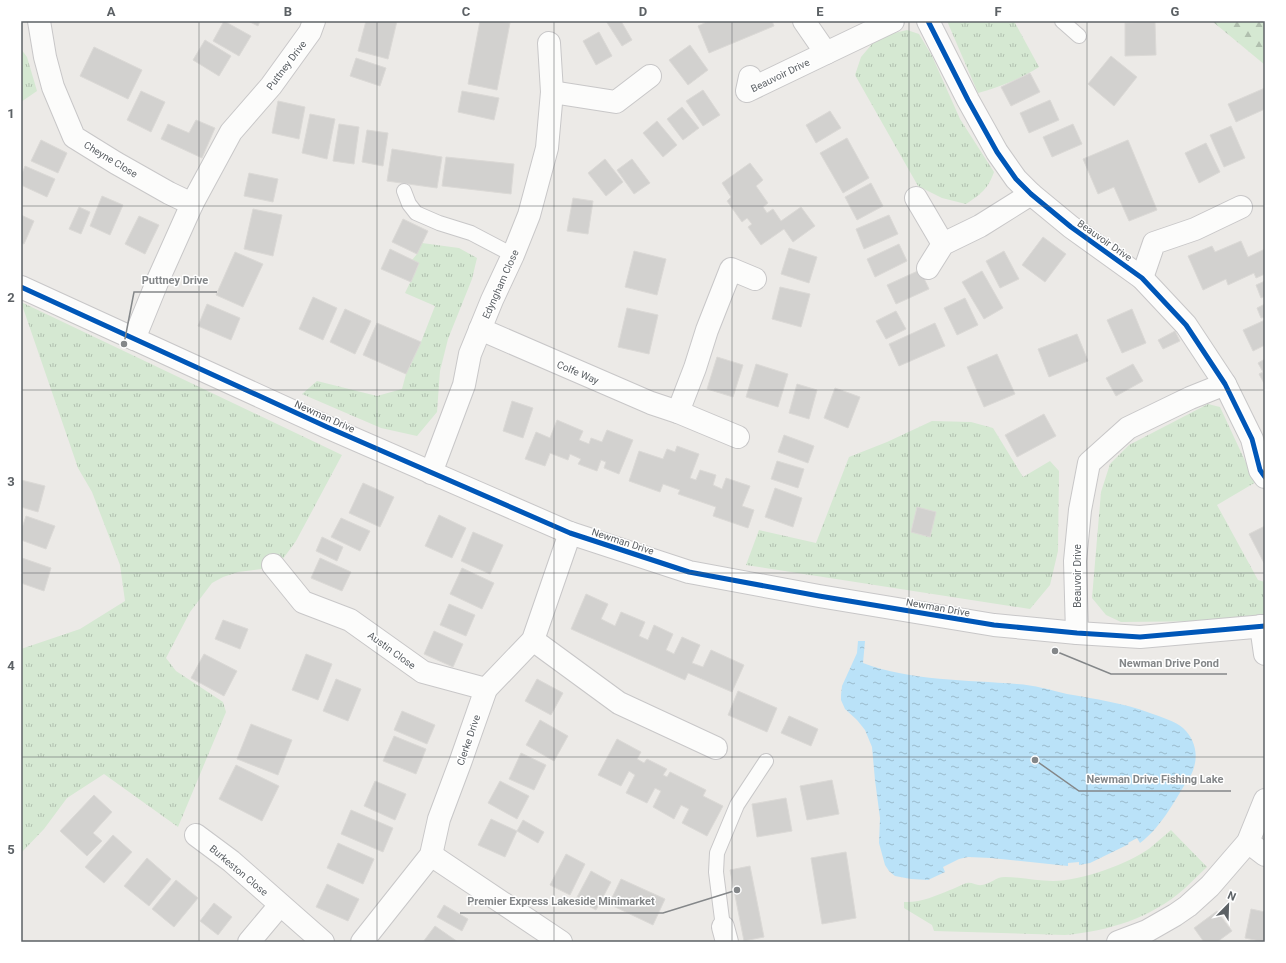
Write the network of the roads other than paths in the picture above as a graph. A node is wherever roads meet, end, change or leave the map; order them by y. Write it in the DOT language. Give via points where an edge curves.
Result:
graph roads {
  1 [pos="39,21"];
  2 [pos="314,21"];
  3 [pos="804,21"];
  4 [pos="893,21"];
  5 [pos="928,21"];
  6 [pos="1062,21"];
  7 [pos="1079,36"];
  8 [pos="549,43"];
  9 [pos="826,53"];
  10 [pos="650,76"];
  11 [pos="750,77"];
  12 [pos="552,92"];
  13 [pos="404,191"];
  14 [pos="1030,194"];
  15 [pos="916,198"];
  16 [pos="192,204"];
  17 [pos="1241,207"];
  18 [pos="944,244"];
  19 [pos="513,254"];
  20 [pos="928,268"];
  21 [pos="1142,278"];
  22 [pos="755,279"];
  23 [pos="21,287"];
  24 [pos="480,329"];
  25 [pos="134,339"];
  26 [pos="1224,384"];
  27 [pos="678,412"];
  28 [pos="1258,436"];
  29 [pos="738,437"];
  30 [pos="431,473"];
  31 [pos="1265,477"];
  32 [pos="570,533"];
  33 [pos="273,565"];
  34 [pos="1263,626"];
  35 [pos="1077,633"];
  36 [pos="533,640"];
  37 [pos="1265,654"];
  38 [pos="486,689"];
  39 [pos="716,748"];
  40 [pos="766,761"];
  41 [pos="1265,800"];
  42 [pos="196,835"];
  43 [pos="1248,842"];
  44 [pos="431,855"];
  45 [pos="1265,855"];
  46 [pos="280,905"];
  47 [pos="725,935"];
  48 [pos="249,942"];
  49 [pos="323,942"];
  50 [pos="362,942"];
  51 [pos="561,942"];
  52 [pos="1118,942"];
  1 -- 16 [label="street, Cheyne Close" via="53,87 74,137 122,167"];
  2 -- 16 [label="street, Puttney Drive" via="310,32 271,86 231,132"];
  3 -- 9 [label="street"];
  4 -- 9 [label="street, Beauvoir Drive"];
  5 -- 14 [label="street, Beauvoir Drive" via="997,152"];
  6 -- 7 [label="lane"];
  8 -- 12 [label="street, Edyngham Close"];
  9 -- 11 [label="street, Beauvoir Drive" via="747,92"];
  10 -- 12 [label="street" via="616,102"];
  12 -- 19 [label="street, Edyngham Close" via="547,148 529,216"];
  13 -- 19 [label="lane" via="416,213 471,233"];
  14 -- 18 [label="street" via="980,226"];
  14 -- 21 [label="street, Beauvoir Drive"];
  15 -- 18 [label="street"];
  16 -- 25 [label="street, Puttney Drive"];
  17 -- 21 [label="street" via="1195,229 1154,243"];
  18 -- 20 [label="street"];
  19 -- 24 [label="street, Edyngham Close"];
  21 -- 26 [label="street, Beauvoir Drive" via="1186,325"];
  22 -- 27 [label="street" via="731,269"];
  23 -- 25 [label="street, Newman Drive"];
  24 -- 27 [label="street, Colfe Way" via="651,403"];
  24 -- 30 [label="street, Edyngham Close" via="470,354 464,385"];
  25 -- 30 [label="street, Newman Drive"];
  26 -- 28 [label="street, Beauvoir Drive"];
  26 -- 35 [label="street, Beauvoir Drive" via="1128,428 1089,462 1074,561"];
  27 -- 29 [label="street, Colfe Way"];
  28 -- 31 [label="street, Beauvoir Drive" via="1260,470"];
  30 -- 32 [label="street, Newman Drive"];
  32 -- 35 [label="street, Newman Drive" via="689,572 994,625"];
  32 -- 36 [label="street, Clerke Drive"];
  33 -- 38 [label="street, Austin Close" via="302,609 350,620 423,672"];
  34 -- 35 [label="street, Newman Drive" via="1140,637"];
  34 -- 37 [label="street"];
  36 -- 38 [label="street, Clerke Drive"];
  36 -- 39 [label="street" via="619,703"];
  38 -- 44 [label="street, Clerke Drive" via="439,818"];
  40 -- 47 [label="lane" via="737,805 717,853 716,872"];
  41 -- 43 [label="street"];
  42 -- 46 [label="street, Burkeston Close" via="231,861"];
  43 -- 45 [label="street"];
  43 -- 52 [label="street" via="1210,886 1188,906 1147,931"];
  44 -- 50 [label="street, Clerke Drive"];
  44 -- 51 [label="street"];
  46 -- 48 [label="street"];
  46 -- 49 [label="street, Burkeston Close"];
}
